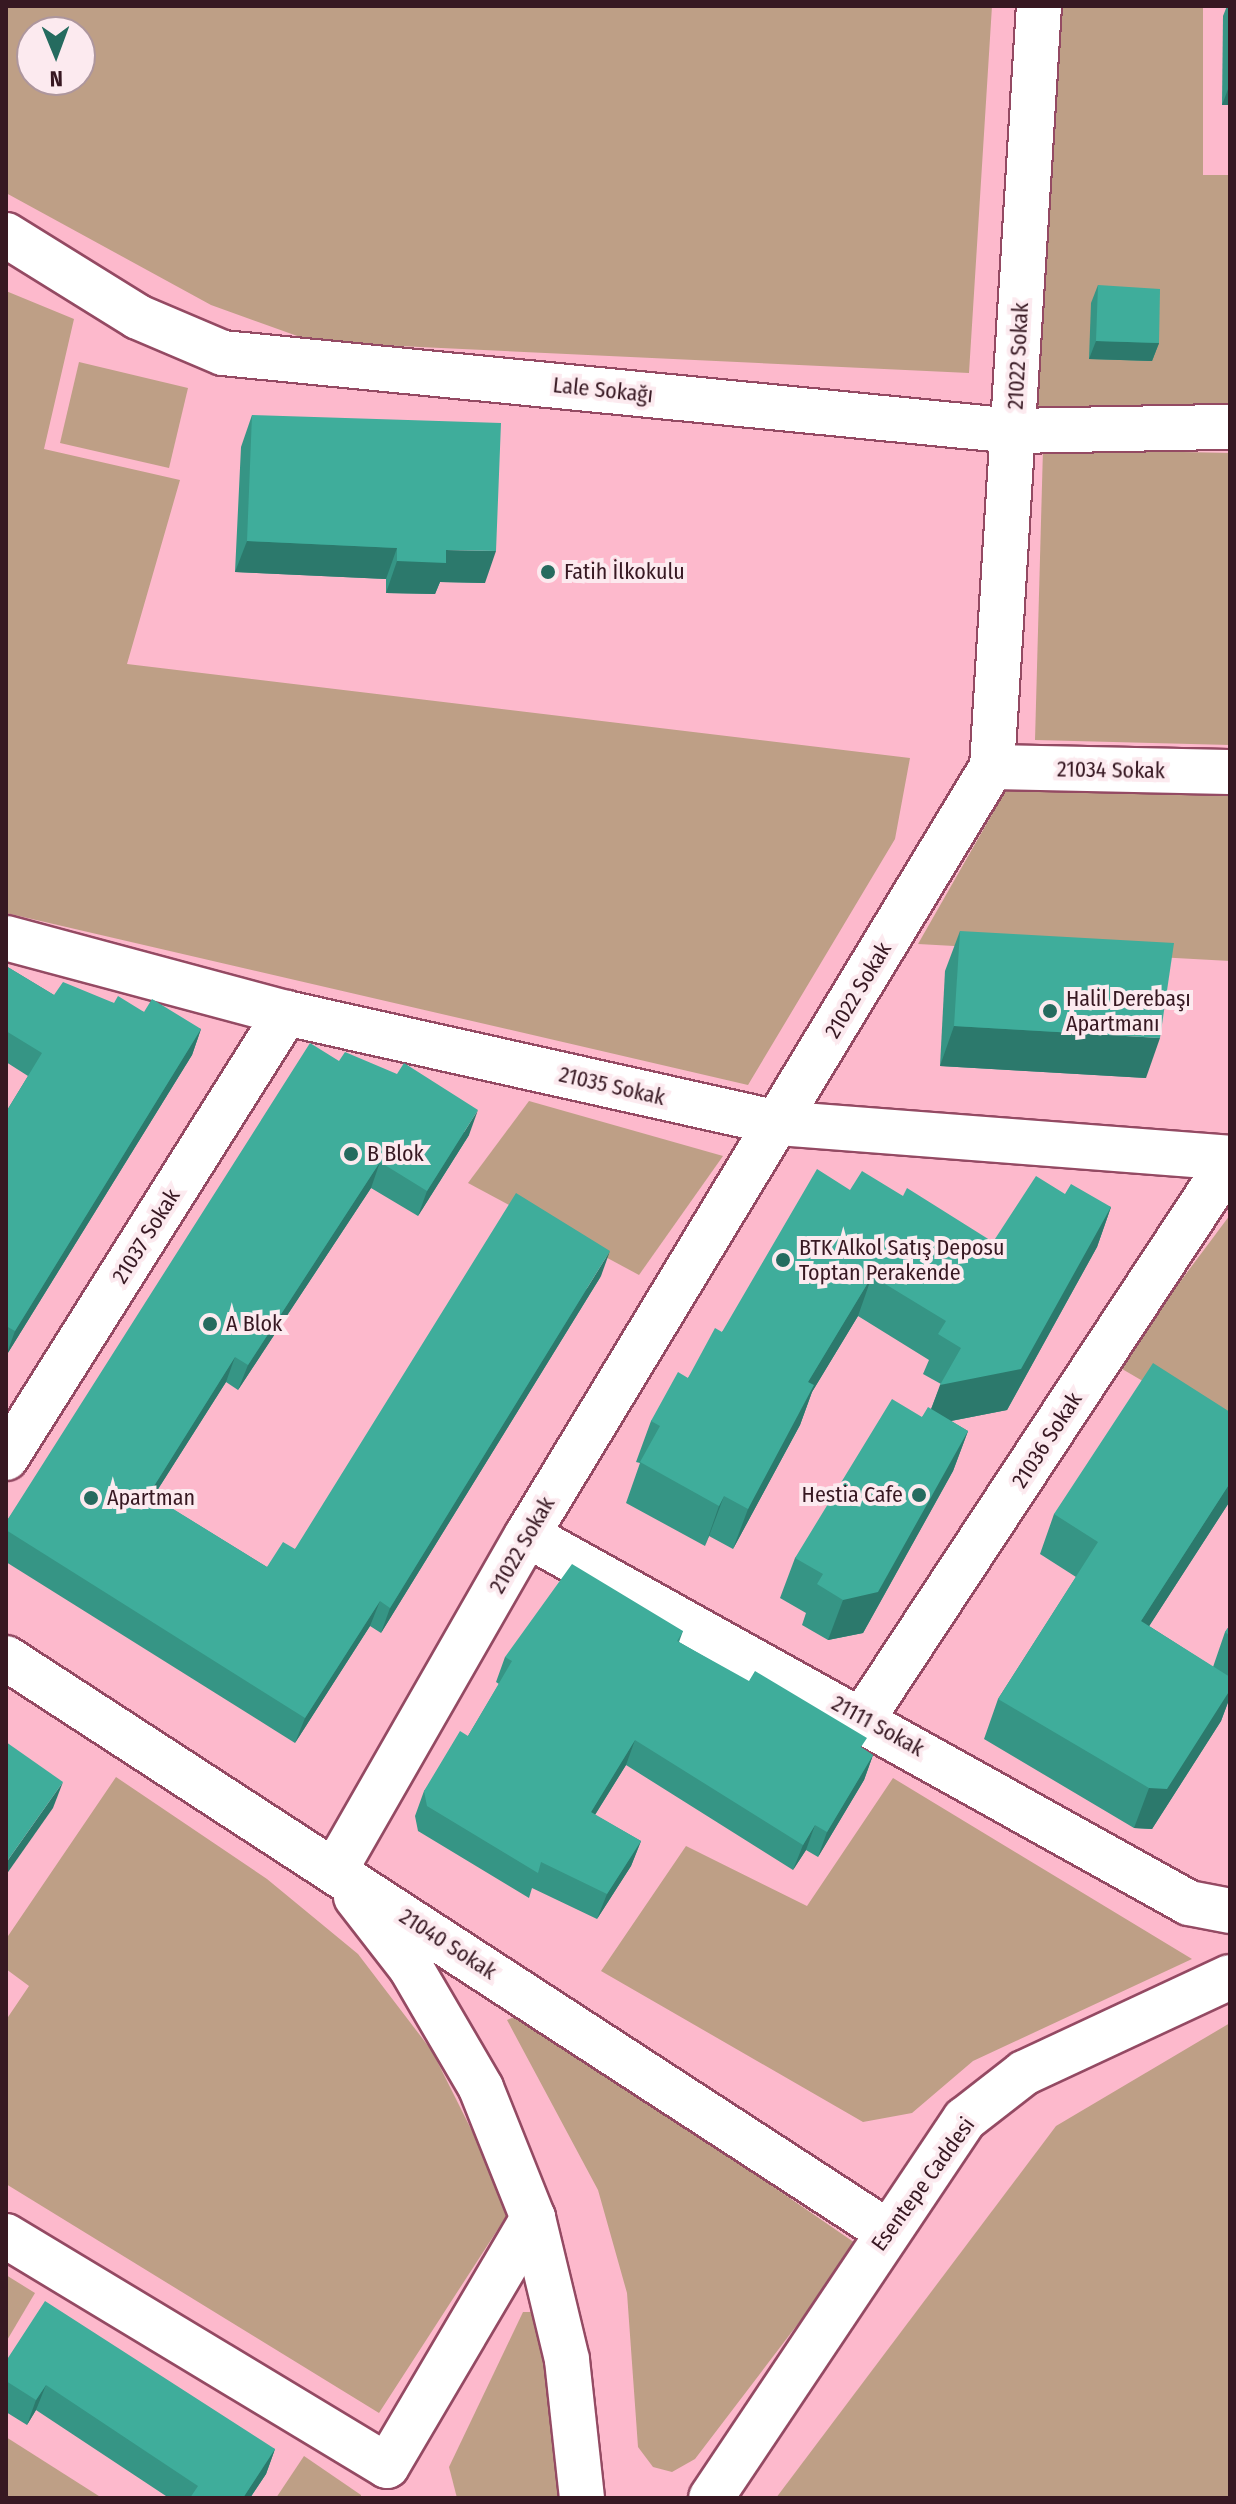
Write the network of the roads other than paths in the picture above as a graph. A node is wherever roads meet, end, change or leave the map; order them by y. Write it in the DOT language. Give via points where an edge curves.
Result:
graph roads {
  1 [pos="1039,6"];
  2 [pos="6,235"];
  3 [pos="1230,427"];
  4 [pos="1014,431"];
  5 [pos="992,767"];
  6 [pos="1230,772"];
  7 [pos="6,938"];
  8 [pos="286,1013"];
  9 [pos="778,1123"];
  10 [pos="1230,1160"];
  11 [pos="6,1458"];
  12 [pos="527,1535"];
  13 [pos="6,1658"];
  14 [pos="863,1718"];
  15 [pos="335,1870"];
  16 [pos="1230,1911"];
  17 [pos="1230,1977"];
  18 [pos="533,2218"];
  19 [pos="888,2232"];
  20 [pos="6,2236"];
  21 [pos="582,2498"];
  22 [pos="711,2498"];
  1 -- 4 [label="street, 21022 Sokak"];
  2 -- 4 [label="street, Lale Sokağı" via="152,324 223,353"];
  3 -- 4 [label="street, Lale Sokağı"];
  4 -- 5 [label="street, 21022 Sokak"];
  5 -- 6 [label="street, 21034 Sokak"];
  5 -- 9 [label="street, 21022 Sokak"];
  7 -- 8 [label="street, 21035 Sokak"];
  8 -- 9 [label="street, 21035 Sokak"];
  8 -- 11 [label="street, 21037 Sokak"];
  9 -- 10 [label="street, 21035 Sokak"];
  9 -- 12 [label="street, 21022 Sokak"];
  10 -- 14 [label="street, 21036 Sokak"];
  12 -- 14 [label="street, 21111 Sokak"];
  12 -- 15 [label="street, 21022 Sokak"];
  13 -- 15 [label="street, 21040 Sokak"];
  14 -- 16 [label="street, 21111 Sokak" via="1189,1903"];
  15 -- 18 [label="street" via="411,1968 481,2088"];
  15 -- 19 [label="street, 21040 Sokak"];
  17 -- 19 [label="street, Esentepe Caddesi" via="1024,2073 965,2119"];
  18 -- 20 [label="street" via="387,2466"];
  18 -- 21 [label="street" via="567,2360"];
  19 -- 22 [label="street, Esentepe Caddesi"];
}
